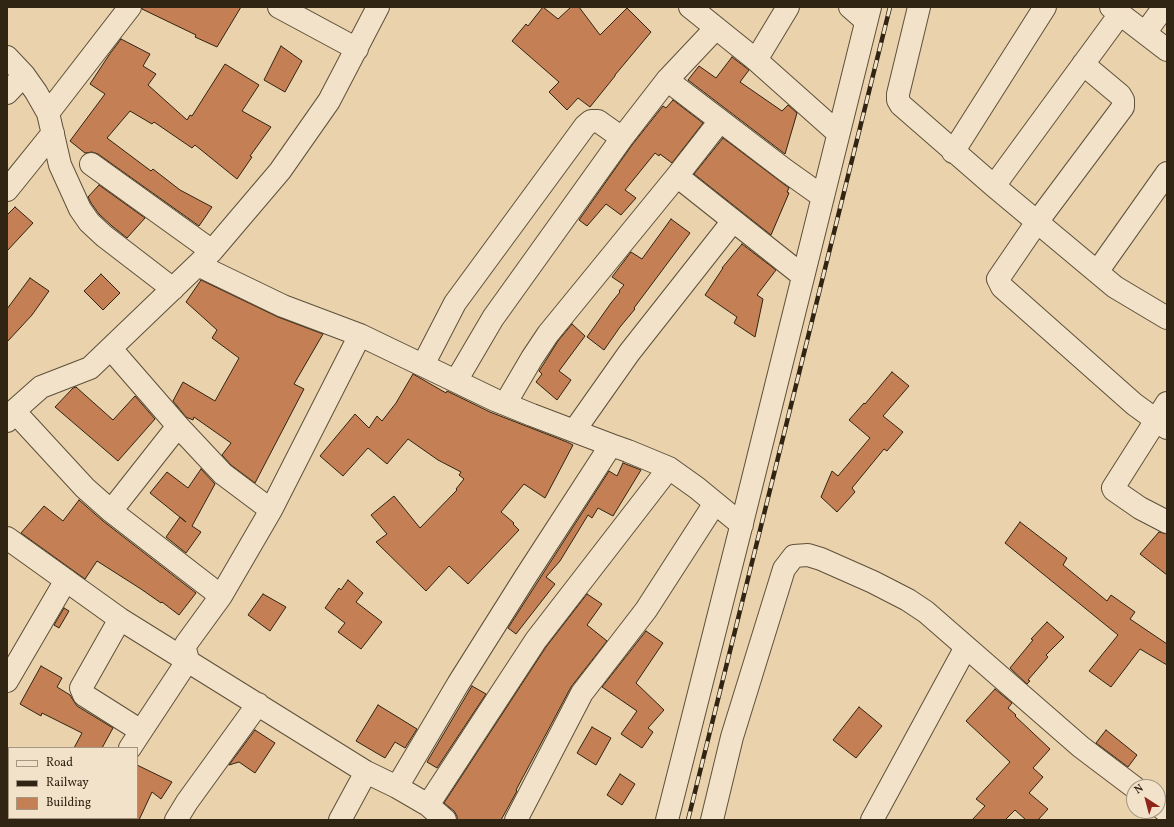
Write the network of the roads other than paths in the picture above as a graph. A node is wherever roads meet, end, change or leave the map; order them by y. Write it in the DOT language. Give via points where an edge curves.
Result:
graph roads {
  1 [pos="130,7"];
  2 [pos="279,7"];
  3 [pos="378,7"];
  4 [pos="788,7"];
  5 [pos="850,7"];
  6 [pos="919,7"];
  7 [pos="1045,7"];
  8 [pos="1164,7"];
  9 [pos="695,8"];
  10 [pos="1116,10"];
  11 [pos="868,14"];
  12 [pos="716,28"];
  13 [pos="1145,33"];
  14 [pos="357,49"];
  15 [pos="1167,50"];
  16 [pos="7,57"];
  17 [pos="756,60"];
  18 [pos="1083,64"];
  19 [pos="24,75"];
  20 [pos="667,80"];
  21 [pos="7,93"];
  22 [pos="720,121"];
  23 [pos="51,123"];
  24 [pos="838,134"];
  25 [pos="622,138"];
  26 [pos="953,152"];
  27 [pos="91,164"];
  28 [pos="1167,173"];
  29 [pos="677,176"];
  30 [pos="994,186"];
  31 [pos="7,190"];
  32 [pos="823,197"];
  33 [pos="733,221"];
  34 [pos="1037,222"];
  35 [pos="205,258"];
  36 [pos="1097,272"];
  37 [pos="803,276"];
  38 [pos="173,289"];
  39 [pos="1167,318"];
  40 [pos="360,336"];
  41 [pos="111,348"];
  42 [pos="423,365"];
  43 [pos="456,381"];
  44 [pos="506,404"];
  45 [pos="11,416"];
  46 [pos="1163,417"];
  47 [pos="178,426"];
  48 [pos="574,431"];
  49 [pos="611,445"];
  50 [pos="669,468"];
  51 [pos="715,503"];
  52 [pos="271,510"];
  53 [pos="111,511"];
  54 [pos="1167,522"];
  55 [pos="742,525"];
  56 [pos="7,538"];
  57 [pos="66,580"];
  58 [pos="221,596"];
  59 [pos="120,619"];
  60 [pos="966,647"];
  61 [pos="188,660"];
  62 [pos="7,681"];
  63 [pos="258,704"];
  64 [pos="135,740"];
  65 [pos="366,772"];
  66 [pos="1126,781"];
  67 [pos="397,787"];
  68 [pos="428,805"];
  69 [pos="176,820"];
  70 [pos="340,820"];
  71 [pos="445,820"];
  72 [pos="516,820"];
  73 [pos="667,820"];
  74 [pos="712,820"];
  75 [pos="872,820"];
  1 -- 23 [label="street"];
  2 -- 14 [label="street"];
  3 -- 14 [label="street"];
  4 -- 17 [label="street"];
  5 -- 11 [label="street"];
  6 -- 26 [label="street" via="898,100"];
  7 -- 26 [label="street"];
  8 -- 13 [label="street"];
  9 -- 12 [label="street"];
  10 -- 13 [label="street"];
  10 -- 18 [label="street"];
  11 -- 24 [label="street"];
  12 -- 17 [label="street"];
  12 -- 20 [label="street"];
  13 -- 15 [label="street"];
  14 -- 35 [label="street" via="329,101 280,170"];
  16 -- 19 [label="street"];
  17 -- 24 [label="street"];
  18 -- 30 [label="street"];
  18 -- 34 [label="street" via="1120,95 1123,107"];
  19 -- 21 [label="street"];
  19 -- 23 [label="street" via="36,92"];
  20 -- 22 [label="street"];
  20 -- 25 [label="street"];
  22 -- 29 [label="street"];
  22 -- 32 [label="street"];
  23 -- 31 [label="street"];
  23 -- 38 [label="street" via="60,165 80,209 89,222"];
  24 -- 32 [label="street"];
  25 -- 42 [label="street" via="598,121 591,121 585,126 455,303"];
  25 -- 43 [label="street" via="493,318"];
  26 -- 30 [label="street"];
  27 -- 35 [label="street"];
  28 -- 36 [label="street"];
  29 -- 33 [label="street"];
  29 -- 44 [label="street" via="548,334"];
  30 -- 34 [label="street"];
  32 -- 37 [label="street"];
  33 -- 37 [label="street"];
  33 -- 48 [label="street" via="629,353"];
  34 -- 36 [label="street"];
  34 -- 46 [label="street" via="998,279 999,283 1134,404"];
  35 -- 38 [label="street"];
  35 -- 40 [label="street" via="283,306"];
  36 -- 39 [label="street" via="1126,294"];
  37 -- 55 [label="street"];
  38 -- 41 [label="street"];
  40 -- 42 [label="street"];
  40 -- 52 [label="street"];
  41 -- 45 [label="street" via="90,368 41,387"];
  41 -- 47 [label="street"];
  42 -- 43 [label="street"];
  43 -- 44 [label="street"];
  44 -- 48 [label="street"];
  45 -- 53 [label="street"];
  46 -- 54 [label="street" via="1113,488 1140,508"];
  47 -- 52 [label="street" via="224,474"];
  47 -- 53 [label="street"];
  48 -- 49 [label="street"];
  49 -- 50 [label="street"];
  49 -- 67 [label="street" via="526,576"];
  50 -- 51 [label="street"];
  50 -- 68 [label="street" via="536,640"];
  51 -- 55 [label="street"];
  51 -- 72 [label="street" via="646,610 582,693"];
  52 -- 58 [label="street"];
  53 -- 58 [label="street"];
  55 -- 73 [label="street"];
  56 -- 57 [label="street"];
  57 -- 59 [label="street"];
  57 -- 62 [label="street"];
  58 -- 61 [label="street" via="186,644"];
  59 -- 61 [label="street"];
  59 -- 64 [label="street" via="81,688 84,695"];
  60 -- 66 [label="street" via="1081,747"];
  60 -- 74 [label="street" via="926,612 894,593 821,559 808,555 794,556 784,569 732,737"];
  60 -- 75 [label="street"];
  61 -- 63 [label="street"];
  61 -- 64 [label="street"];
  63 -- 65 [label="street"];
  63 -- 69 [label="street"];
  65 -- 67 [label="street"];
  65 -- 70 [label="street"];
  67 -- 68 [label="street"];
  68 -- 71 [label="street"];
}
